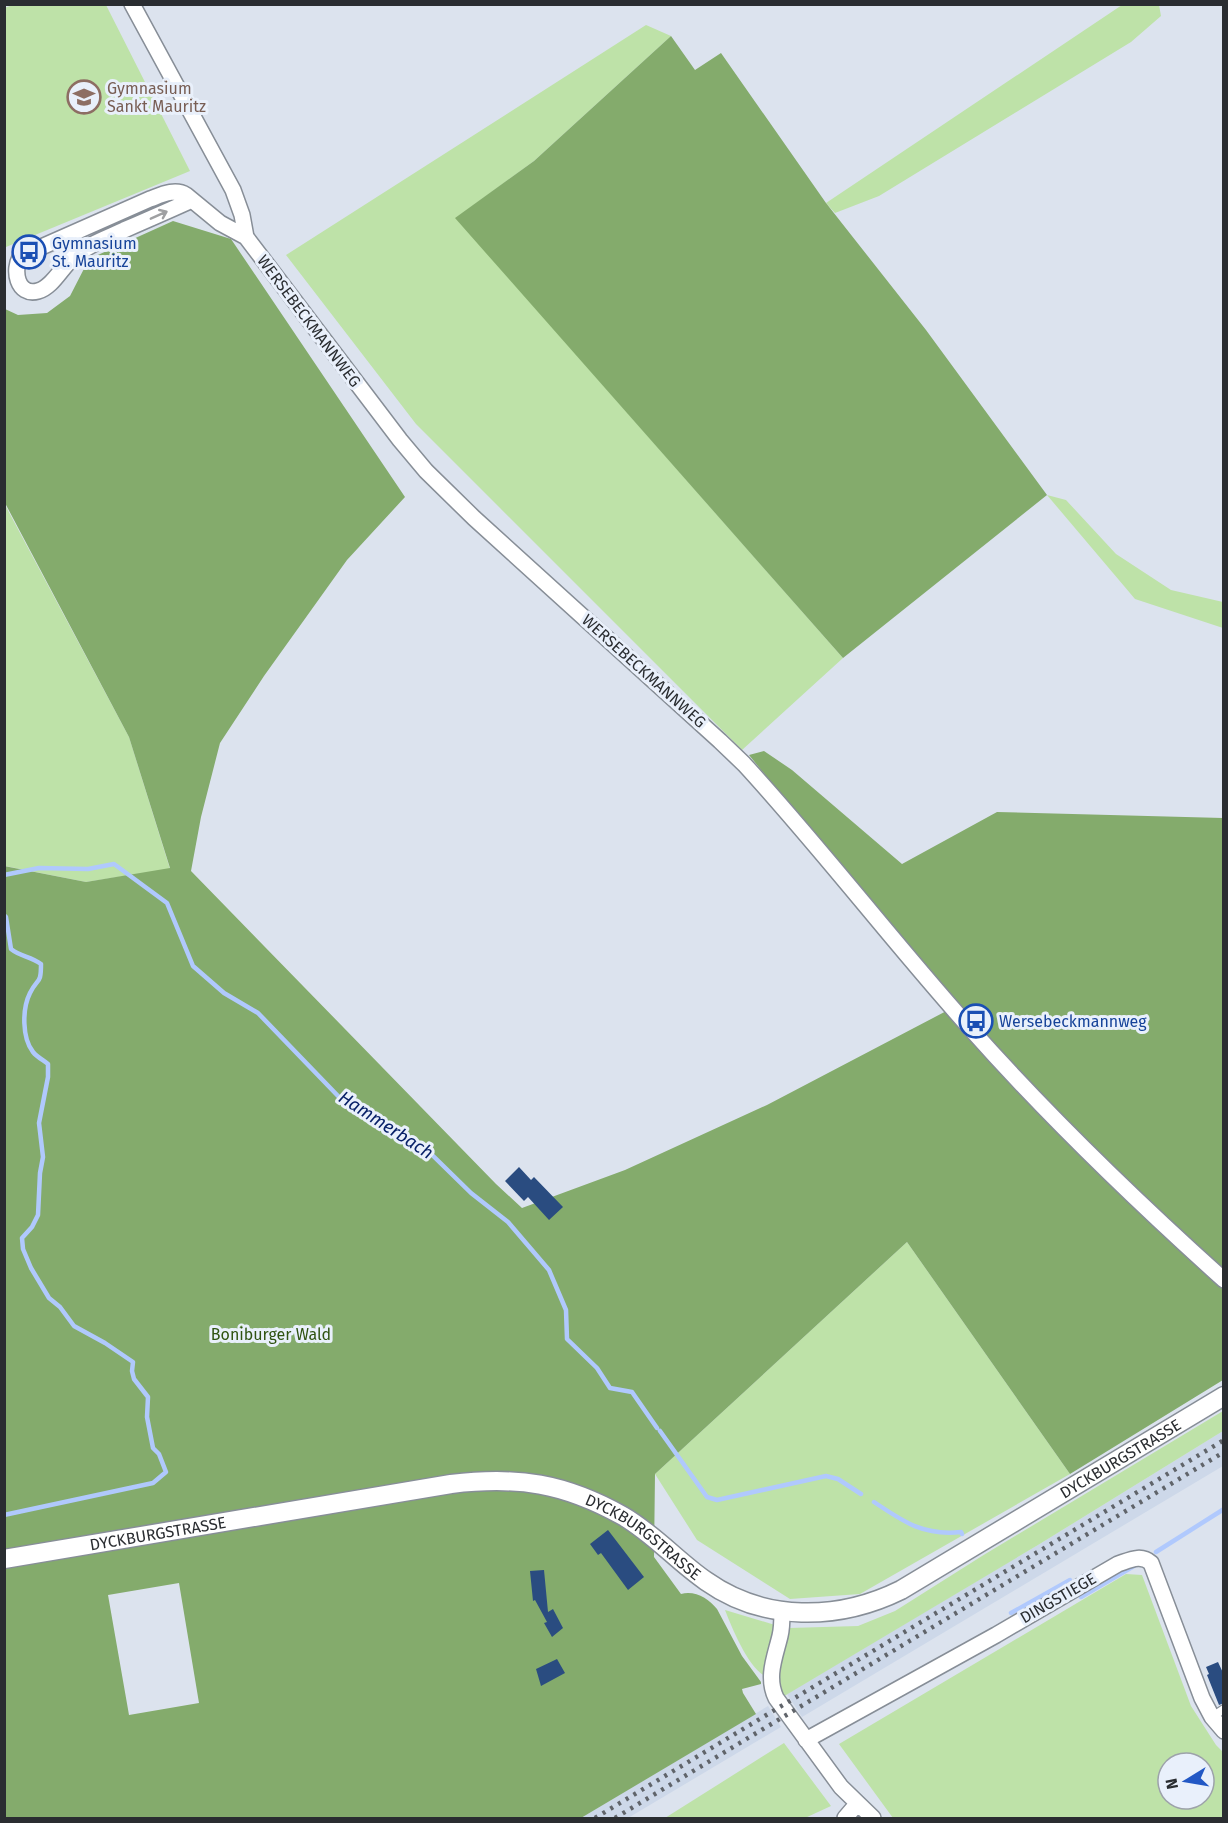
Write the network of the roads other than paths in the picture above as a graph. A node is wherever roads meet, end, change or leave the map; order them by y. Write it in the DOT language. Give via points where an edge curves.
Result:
graph roads {
  1 [pos="132,4"];
  2 [pos="192,200"];
  3 [pos="246,237"];
  4 [pos="1224,1280"];
  5 [pos="1224,1396"];
  6 [pos="4,1559"];
  7 [pos="782,1611"];
  8 [pos="1218,1713"];
  9 [pos="1224,1731"];
  10 [pos="806,1740"];
  11 [pos="857,1804"];
  12 [pos="845,1818"];
  13 [pos="873,1818"];
  1 -- 3 [label="street, WERSEBECKMANNWEG" via="233,190"];
  2 -- 2 [label="street, WERSEBECKMANNWEG, one-way" via="181,191 165,194 29,252 18,262 18,281 31,292 42,290 74,256 90,246"];
  2 -- 3 [label="street, WERSEBECKMANNWEG"];
  3 -- 4 [label="street, WERSEBECKMANNWEG" via="426,471 744,764 1024,1088"];
  5 -- 7 [label="street, DYCKBURGSTRASSE" via="888,1596 863,1606 829,1612"];
  6 -- 7 [label="street, DYCKBURGSTRASSE" via="452,1484 504,1480 542,1485 592,1501 634,1523 725,1593"];
  7 -- 10 [label="street" via="772,1690"];
  8 -- 9 [label="street, DINGSTIEGE"];
  8 -- 10 [label="street, DINGSTIEGE" via="1202,1698 1151,1563 1139,1557 1118,1563"];
  10 -- 11 [label="street"];
  11 -- 12 [label="street"];
  11 -- 13 [label="street"];
}
